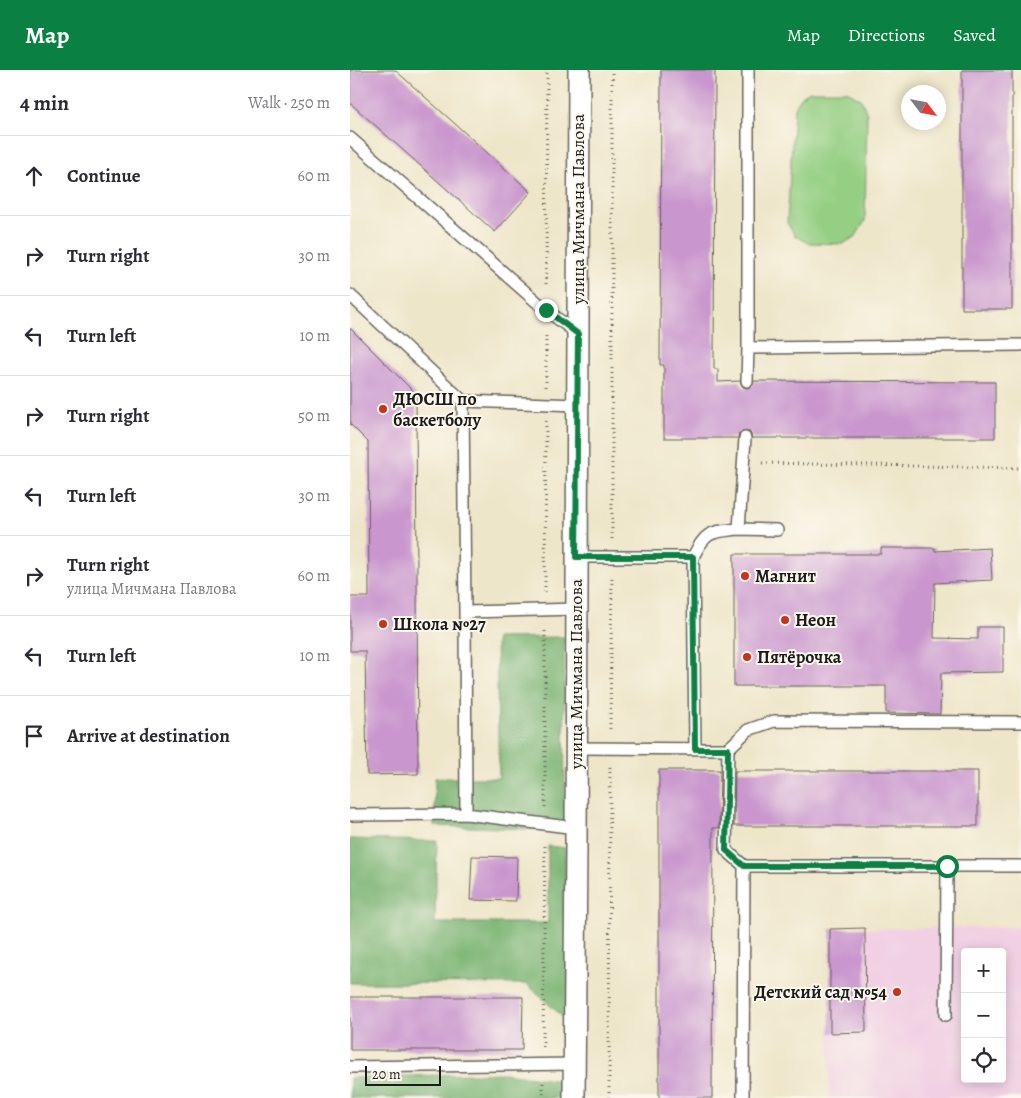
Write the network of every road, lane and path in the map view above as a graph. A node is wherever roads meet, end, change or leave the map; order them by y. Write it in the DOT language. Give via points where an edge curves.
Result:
graph roads {
  1 [pos="547,70"];
  2 [pos="612,70"];
  3 [pos="748,70"];
  4 [pos="574,74"];
  5 [pos="350,138"];
  6 [pos="350,295"];
  7 [pos="546,310"];
  8 [pos="578,334"];
  9 [pos="1021,345"];
  10 [pos="748,348"];
  11 [pos="746,381"];
  12 [pos="463,402"];
  13 [pos="546,404"];
  14 [pos="577,405"];
  15 [pos="745,438"];
  16 [pos="743,463"];
  17 [pos="1021,468"];
  18 [pos="739,529"];
  19 [pos="777,530"];
  20 [pos="576,557"];
  21 [pos="693,557"];
  22 [pos="612,558"];
  23 [pos="576,609"];
  24 [pos="545,610"];
  25 [pos="466,612"];
  26 [pos="1021,722"];
  27 [pos="576,748"];
  28 [pos="610,749"];
  29 [pos="695,749"];
  30 [pos="728,749"];
  31 [pos="466,814"];
  32 [pos="350,815"];
  33 [pos="545,824"];
  34 [pos="576,828"];
  35 [pos="744,866"];
  36 [pos="947,866"];
  37 [pos="1021,866"];
  38 [pos="946,1015"];
  39 [pos="543,1064"];
  40 [pos="574,1064"];
  41 [pos="350,1067"];
  42 [pos="543,1098"];
  43 [pos="574,1098"];
  44 [pos="609,1098"];
  45 [pos="744,1098"];
  1 -- 7 [label="path"];
  2 -- 22 [label="path"];
  3 -- 10 [label="lane"];
  4 -- 8 [label="street, улица Мичмана Павлова"];
  5 -- 7 [label="lane"];
  6 -- 12 [label="lane"];
  7 -- 8 [label="lane"];
  7 -- 13 [label="path"];
  8 -- 14 [label="street, улица Мичмана Павлова"];
  9 -- 10 [label="lane"];
  10 -- 11 [label="lane"];
  12 -- 13 [label="lane"];
  12 -- 25 [label="lane"];
  13 -- 14 [label="lane"];
  13 -- 24 [label="path"];
  14 -- 20 [label="street, улица Мичмана Павлова"];
  15 -- 16 [label="lane"];
  16 -- 17 [label="path"];
  16 -- 18 [label="lane"];
  18 -- 19 [label="lane"];
  18 -- 21 [label="lane" via="711,532"];
  20 -- 22 [label="lane"];
  20 -- 23 [label="street, улица Мичмана Павлова"];
  21 -- 22 [label="lane"];
  21 -- 29 [label="lane"];
  22 -- 28 [label="path"];
  23 -- 24 [label="lane"];
  23 -- 27 [label="street, улица Мичмана Павлова"];
  24 -- 25 [label="lane"];
  24 -- 33 [label="path"];
  25 -- 31 [label="lane"];
  26 -- 30 [label="lane" via="774,721 748,730"];
  27 -- 28 [label="lane"];
  27 -- 34 [label="street, улица Мичмана Павлова"];
  28 -- 29 [label="lane"];
  28 -- 44 [label="path"];
  29 -- 30 [label="lane"];
  30 -- 35 [label="lane" via="726,850"];
  31 -- 32 [label="lane"];
  31 -- 33 [label="lane"];
  33 -- 34 [label="lane"];
  33 -- 39 [label="path"];
  34 -- 40 [label="street, улица Мичмана Павлова"];
  35 -- 36 [label="lane"];
  35 -- 45 [label="lane"];
  36 -- 37 [label="lane"];
  36 -- 38 [label="lane"];
  39 -- 40 [label="lane"];
  39 -- 41 [label="lane"];
  39 -- 42 [label="path"];
  40 -- 43 [label="street, улица Мичмана Павлова"];
}
